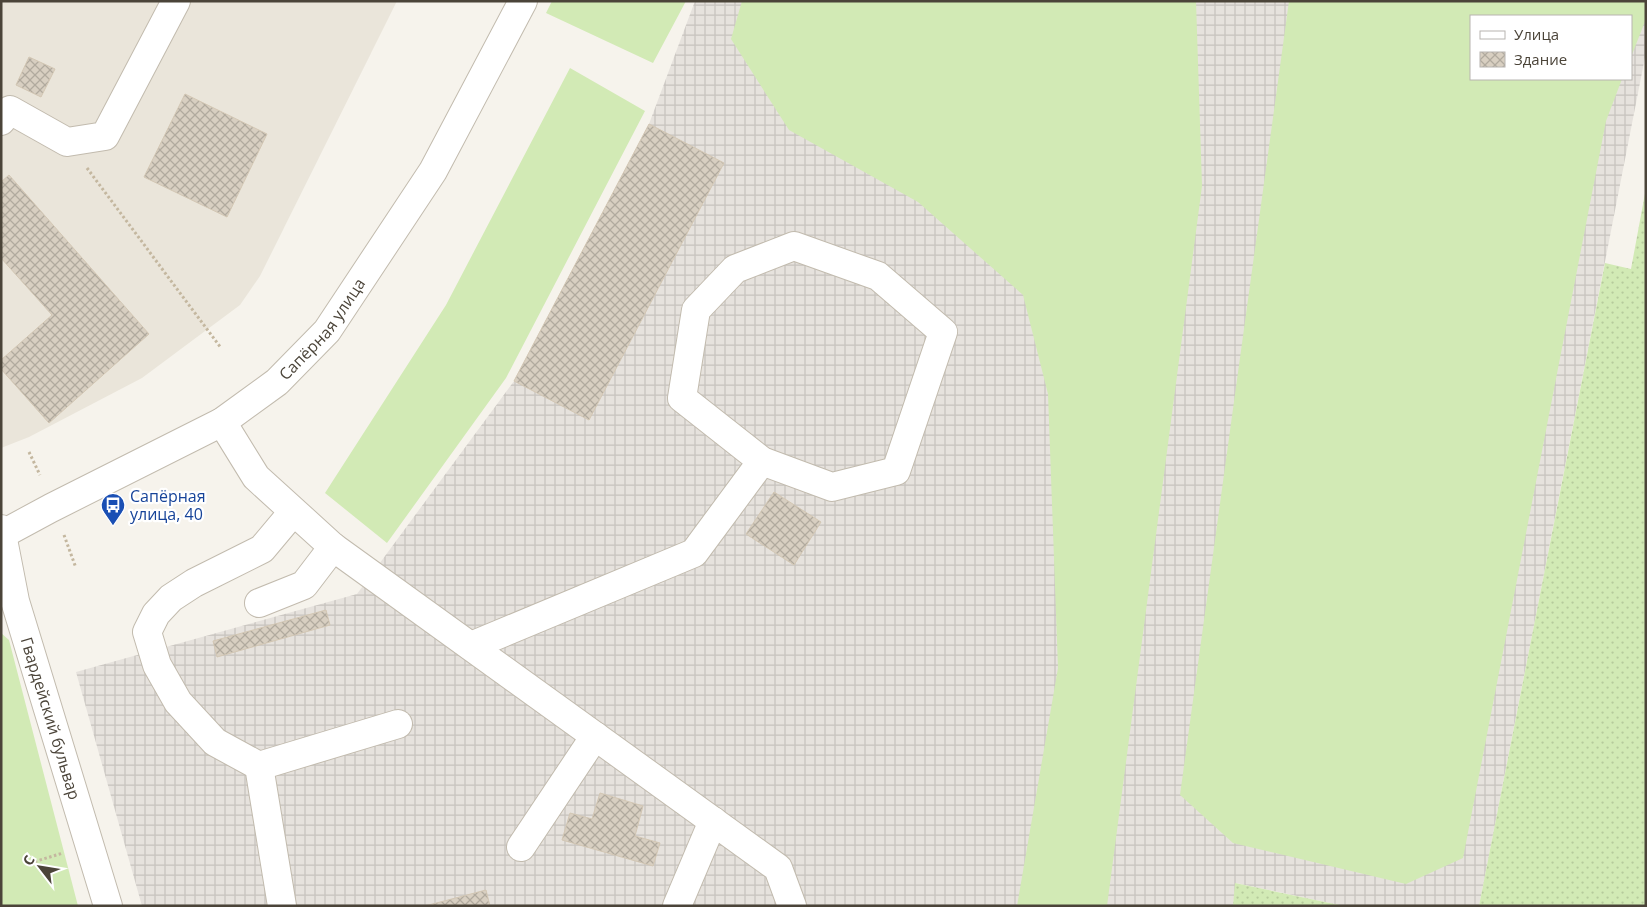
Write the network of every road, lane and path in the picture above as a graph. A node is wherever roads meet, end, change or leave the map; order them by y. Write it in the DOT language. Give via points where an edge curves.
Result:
graph roads {
  1 [pos="176,1"];
  2 [pos="523,1"];
  3 [pos="4,109"];
  4 [pos="67,142"];
  5 [pos="221,348"];
  6 [pos="222,422"];
  7 [pos="28,452"];
  8 [pos="762,461"];
  9 [pos="40,475"];
  10 [pos="293,512"];
  11 [pos="2,533"];
  12 [pos="64,535"];
  13 [pos="333,547"];
  14 [pos="76,568"];
  15 [pos="260,603"];
  16 [pos="471,646"];
  17 [pos="398,724"];
  18 [pos="595,736"];
  19 [pos="259,766"];
  20 [pos="713,821"];
  21 [pos="522,847"];
  22 [pos="108,906"];
  23 [pos="282,906"];
  24 [pos="677,906"];
  25 [pos="792,906"];
  1 -- 4 [label="street" via="105,136"];
  2 -- 6 [label="street, Сапёрная улица" via="433,170 327,331 277,382"];
  3 -- 4 [label="street"];
  4 -- 5 [label="path"];
  6 -- 10 [label="street" via="256,477"];
  6 -- 11 [label="street, Сапёрная улица"];
  7 -- 9 [label="path"];
  8 -- 8 [label="street" via="832,486 896,472 943,332 878,276 794,246 735,269 696,310 682,398"];
  8 -- 16 [label="street" via="694,553"];
  10 -- 13 [label="street"];
  10 -- 19 [label="street" via="262,549 194,582 171,598 156,614 147,632 157,665 178,702 214,742"];
  11 -- 22 [label="street, Гвардейский бульвар" via="15,601"];
  12 -- 14 [label="path"];
  13 -- 15 [label="street" via="304,585"];
  13 -- 16 [label="street"];
  16 -- 18 [label="street"];
  17 -- 19 [label="street"];
  18 -- 20 [label="street"];
  18 -- 21 [label="street"];
  19 -- 23 [label="street"];
  20 -- 24 [label="street"];
  20 -- 25 [label="street" via="778,868"];
}
